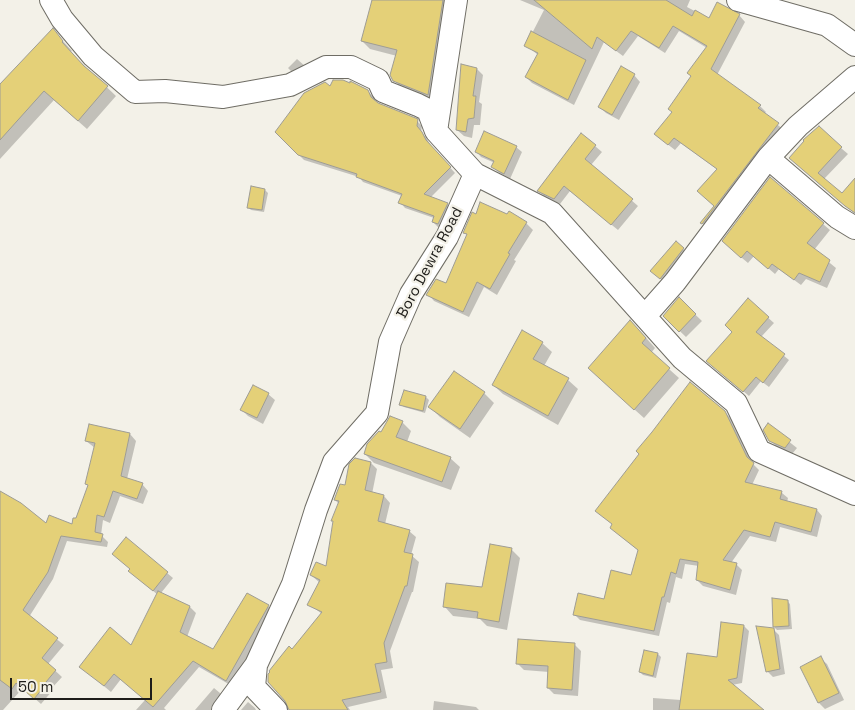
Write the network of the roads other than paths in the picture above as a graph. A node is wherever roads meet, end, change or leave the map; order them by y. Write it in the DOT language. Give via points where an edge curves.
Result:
graph roads {
  1 [pos="51,0"];
  2 [pos="456,0"];
  3 [pos="738,0"];
  4 [pos="855,45"];
  5 [pos="855,77"];
  6 [pos="436,132"];
  7 [pos="768,158"];
  8 [pos="474,174"];
  9 [pos="855,228"];
  10 [pos="644,316"];
  11 [pos="855,494"];
  12 [pos="256,665"];
  13 [pos="223,710"];
  14 [pos="276,710"];
  1 -- 6 [label="street" via="62,19 93,56 135,92 165,91 223,97 290,85 326,67 351,67 378,80 383,91 428,110"];
  2 -- 6 [label="street"];
  3 -- 4 [label="street" via="827,25"];
  5 -- 7 [label="street" via="798,126"];
  6 -- 8 [label="street"];
  7 -- 9 [label="street"];
  7 -- 10 [label="street" via="675,282"];
  8 -- 10 [label="street" via="552,213"];
  8 -- 12 [label="street, Boro Dewra Road" via="447,237 411,294 390,342 377,413 334,462 294,584"];
  10 -- 11 [label="street" via="682,358 736,403 759,451"];
  12 -- 13 [label="street, Boro Dewra Road"];
  12 -- 14 [label="street" via="254,687"];
}
